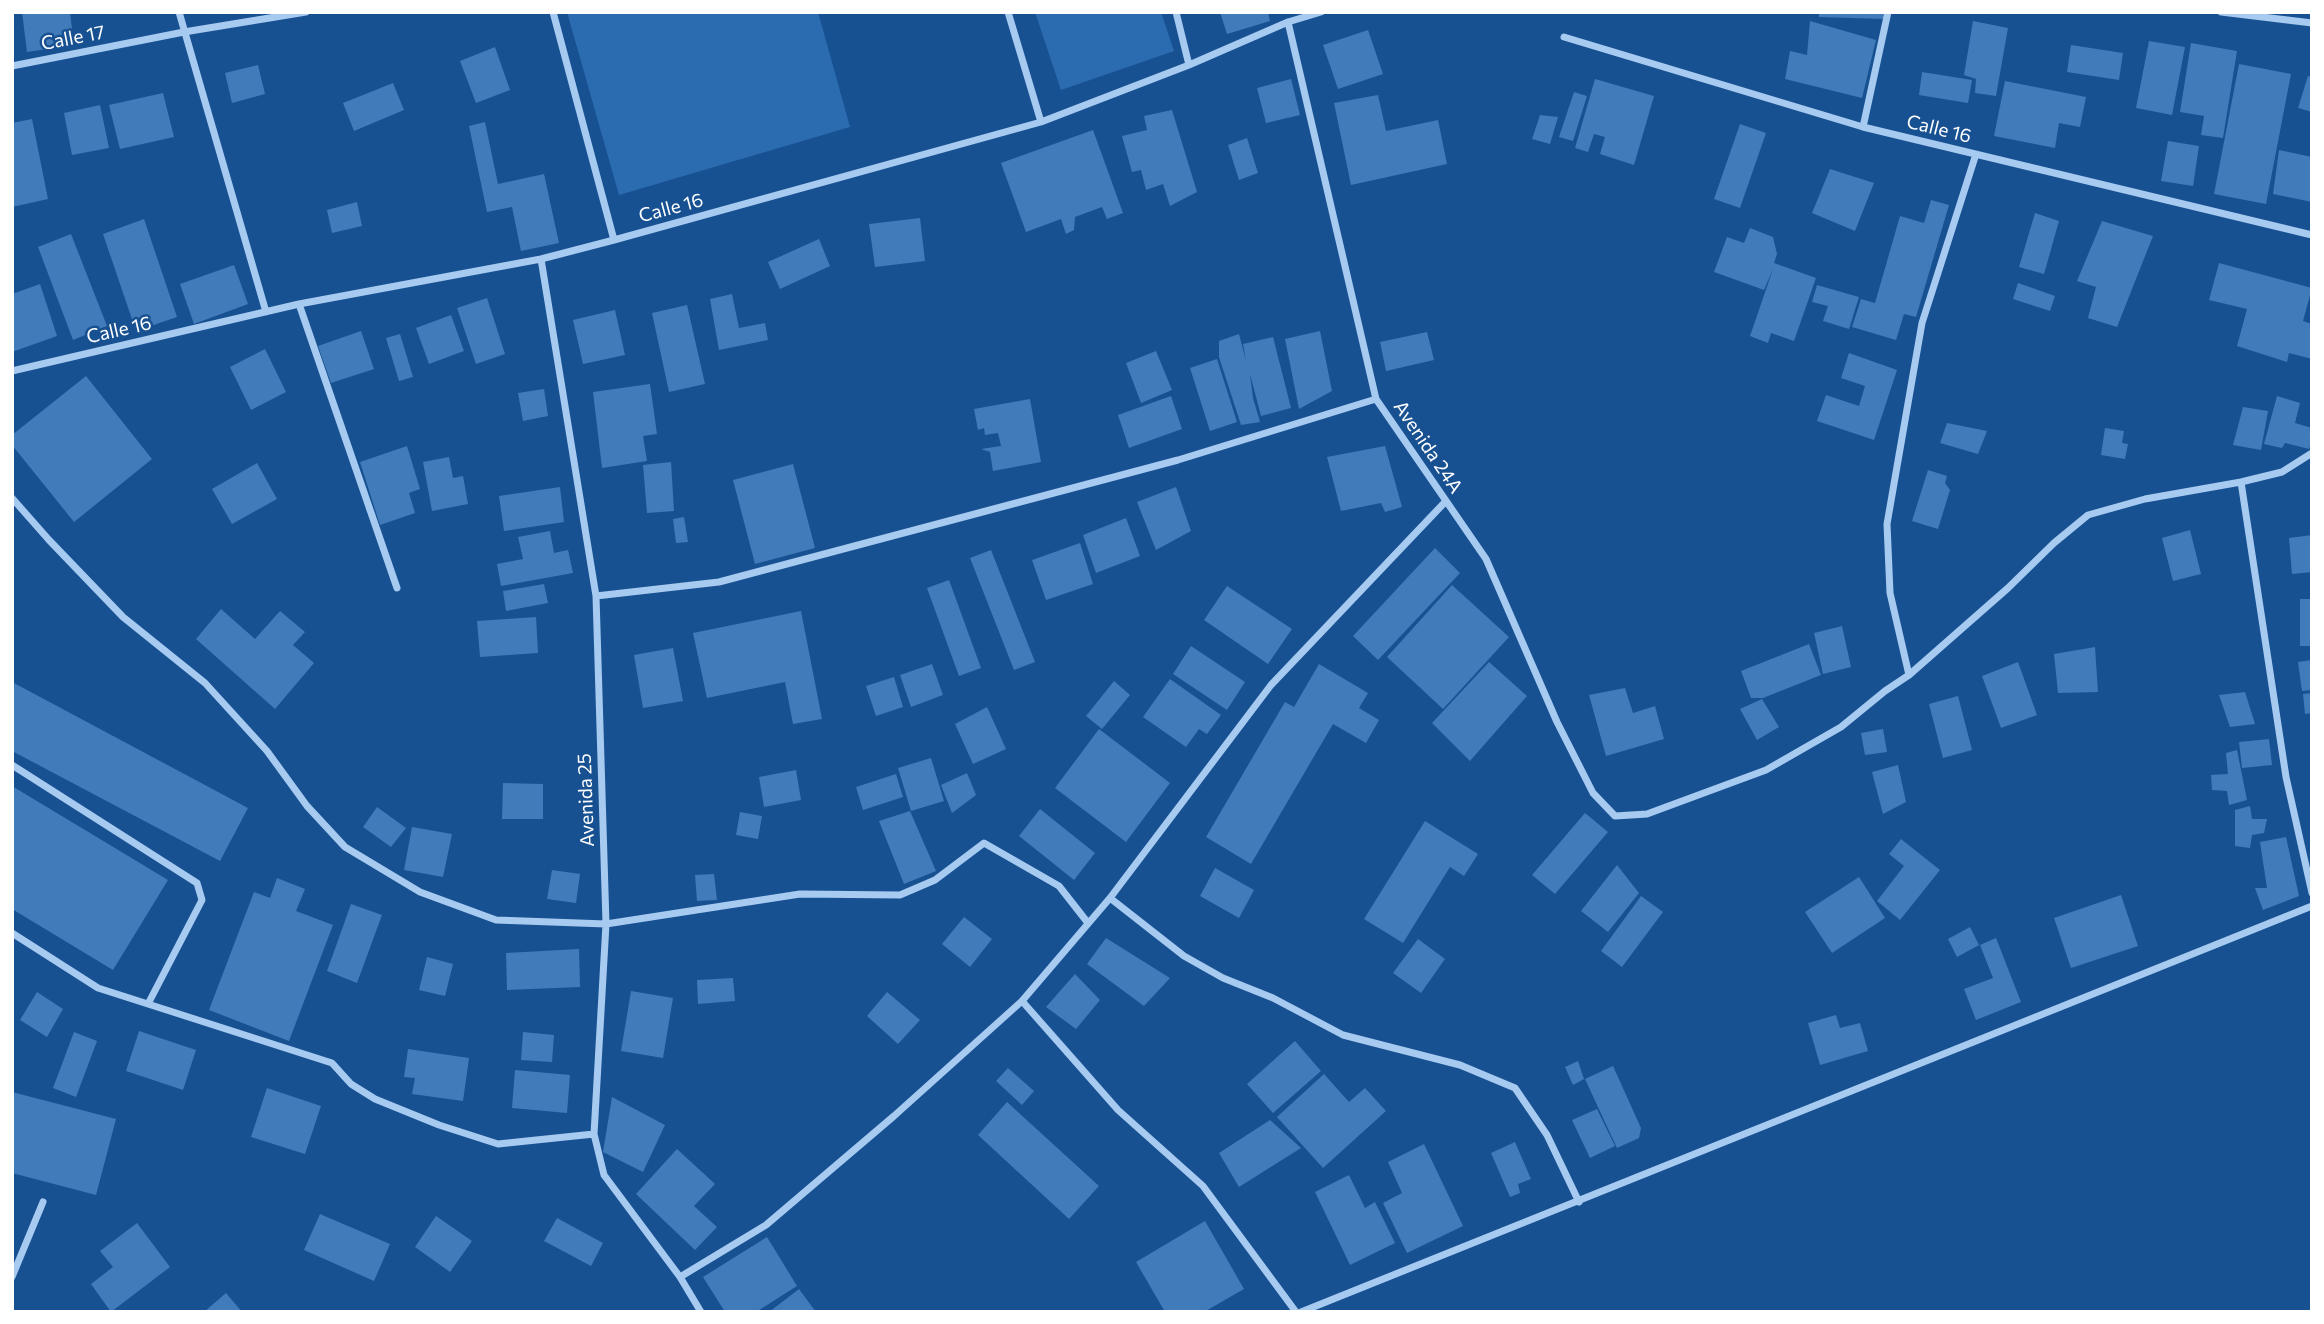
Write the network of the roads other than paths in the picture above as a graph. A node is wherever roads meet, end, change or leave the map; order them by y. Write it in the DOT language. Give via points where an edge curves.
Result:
graph roads {
  1 [pos="179,12"];
  2 [pos="306,12"];
  3 [pos="553,12"];
  4 [pos="1008,12"];
  5 [pos="1176,12"];
  6 [pos="1321,12"];
  7 [pos="1888,12"];
  8 [pos="2221,12"];
  9 [pos="1289,22"];
  10 [pos="2312,23"];
  11 [pos="184,32"];
  12 [pos="1564,37"];
  13 [pos="1189,65"];
  14 [pos="12,66"];
  15 [pos="1041,122"];
  16 [pos="1863,127"];
  17 [pos="1976,154"];
  18 [pos="2312,235"];
  19 [pos="614,240"];
  20 [pos="541,260"];
  21 [pos="299,304"];
  22 [pos="267,312"];
  23 [pos="12,370"];
  24 [pos="1376,399"];
  25 [pos="2312,453"];
  26 [pos="2241,482"];
  27 [pos="12,498"];
  28 [pos="1446,501"];
  29 [pos="397,588"];
  30 [pos="596,596"];
  31 [pos="1909,675"];
  32 [pos="12,765"];
  33 [pos="2312,893"];
  34 [pos="1110,898"];
  35 [pos="2312,906"];
  36 [pos="1087,923"];
  37 [pos="606,924"];
  38 [pos="12,933"];
  39 [pos="1022,1001"];
  40 [pos="148,1004"];
  41 [pos="594,1134"];
  42 [pos="43,1202"];
  43 [pos="1579,1202"];
  44 [pos="12,1277"];
  45 [pos="680,1278"];
  46 [pos="701,1312"];
  47 [pos="1299,1312"];
  1 -- 11 [label="street"];
  2 -- 11 [label="street, Calle 17"];
  3 -- 19 [label="street"];
  4 -- 15 [label="street"];
  5 -- 13 [label="street"];
  6 -- 9 [label="street, Calle 16"];
  7 -- 16 [label="street"];
  8 -- 10 [label="street"];
  9 -- 13 [label="street, Calle 16"];
  9 -- 24 [label="street, Avenida 24A"];
  11 -- 14 [label="street, Calle 17"];
  11 -- 22 [label="street"];
  12 -- 16 [label="street, Calle 16"];
  13 -- 15 [label="street, Calle 16"];
  15 -- 19 [label="street, Calle 16"];
  16 -- 17 [label="street, Calle 16"];
  17 -- 18 [label="street, Calle 16"];
  17 -- 31 [label="street" via="1922,323 1886,524 1889,593"];
  19 -- 20 [label="street, Calle 16"];
  20 -- 21 [label="street, Calle 16"];
  20 -- 30 [label="street, Avenida 25"];
  21 -- 22 [label="street, Calle 16"];
  21 -- 29 [label="street"];
  22 -- 23 [label="street, Calle 16"];
  24 -- 28 [label="street, Avenida 24A"];
  24 -- 30 [label="street" via="1178,460 719,582"];
  25 -- 26 [label="street" via="2283,472"];
  26 -- 31 [label="street" via="2145,499 2088,515"];
  26 -- 33 [label="street" via="2286,777"];
  27 -- 37 [label="street" via="123,617 205,683 345,847 419,892 496,920"];
  28 -- 31 [label="street, Avenida 24A" via="1486,559 1593,793 1615,816 1647,814 1766,770 1841,727"];
  28 -- 34 [label="street" via="1271,685"];
  30 -- 37 [label="street, Avenida 25"];
  32 -- 40 [label="street" via="197,883 202,900"];
  34 -- 36 [label="street"];
  34 -- 43 [label="street" via="1184,956 1343,1035 1460,1065 1515,1088 1547,1135"];
  35 -- 43 [label="street"];
  36 -- 37 [label="street" via="1059,887 984,843 935,880 900,895 800,894"];
  36 -- 39 [label="street"];
  37 -- 41 [label="street, Avenida 25"];
  38 -- 40 [label="street" via="97,988"];
  39 -- 45 [label="street" via="766,1225"];
  39 -- 47 [label="street" via="1118,1110 1203,1186"];
  40 -- 41 [label="street" via="332,1063 351,1084 375,1099 498,1144"];
  41 -- 45 [label="street, Avenida 25" via="604,1175"];
  42 -- 44 [label="street"];
  43 -- 47 [label="street"];
  45 -- 46 [label="street, Avenida 25"];
}
